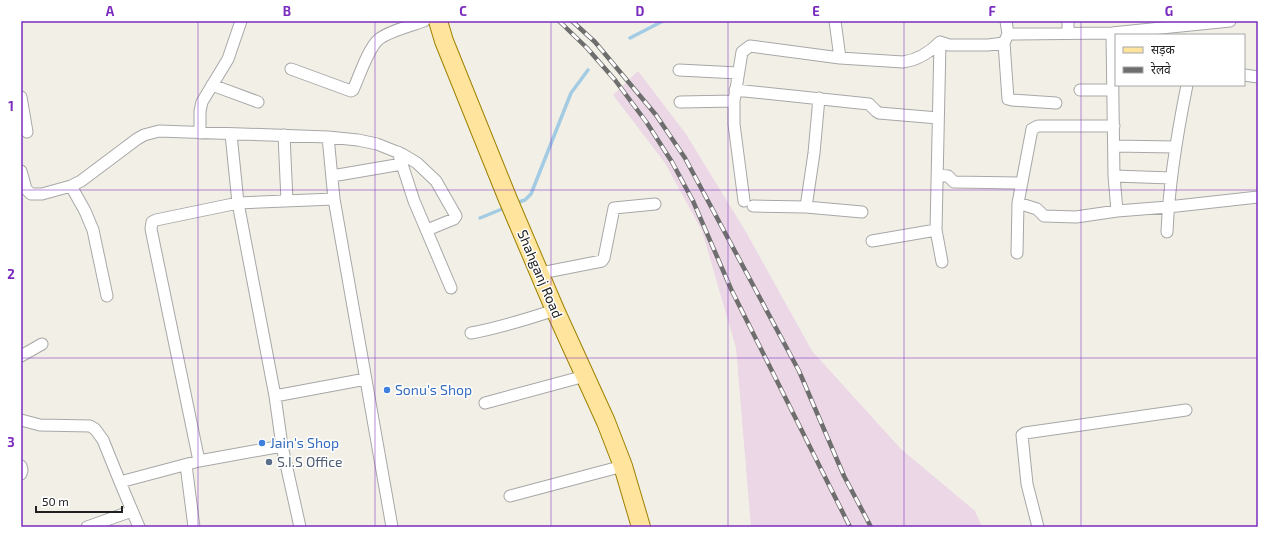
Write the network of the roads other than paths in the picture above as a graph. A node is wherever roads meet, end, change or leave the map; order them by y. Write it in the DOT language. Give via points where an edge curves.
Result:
graph roads {
  1 [pos="241,21"];
  2 [pos="424,21"];
  3 [pos="438,21"];
  4 [pos="835,21"];
  5 [pos="1006,21"];
  6 [pos="1068,21"];
  7 [pos="1230,21"];
  8 [pos="1184,28"];
  9 [pos="1068,33"];
  10 [pos="1112,33"];
  11 [pos="1006,39"];
  12 [pos="940,42"];
  13 [pos="840,58"];
  14 [pos="291,69"];
  15 [pos="679,70"];
  16 [pos="738,73"];
  17 [pos="1245,75"];
  18 [pos="1258,77"];
  19 [pos="212,85"];
  20 [pos="1187,86"];
  21 [pos="1080,90"];
  22 [pos="1113,90"];
  23 [pos="734,95"];
  24 [pos="21,97"];
  25 [pos="819,98"];
  26 [pos="258,102"];
  27 [pos="680,102"];
  28 [pos="1056,103"];
  29 [pos="938,118"];
  30 [pos="1114,126"];
  31 [pos="27,132"];
  32 [pos="200,133"];
  33 [pos="231,134"];
  34 [pos="284,136"];
  35 [pos="328,137"];
  36 [pos="1114,146"];
  37 [pos="1175,147"];
  38 [pos="398,152"];
  39 [pos="402,164"];
  40 [pos="21,171"];
  41 [pos="938,175"];
  42 [pos="332,176"];
  43 [pos="1114,176"];
  44 [pos="1171,178"];
  45 [pos="1022,184"];
  46 [pos="71,186"];
  47 [pos="1258,196"];
  48 [pos="334,199"];
  49 [pos="287,201"];
  50 [pos="238,203"];
  51 [pos="1018,203"];
  52 [pos="655,204"];
  53 [pos="806,207"];
  54 [pos="1168,207"];
  55 [pos="1117,211"];
  56 [pos="862,212"];
  57 [pos="427,230"];
  58 [pos="936,230"];
  59 [pos="1167,232"];
  60 [pos="872,241"];
  61 [pos="1017,253"];
  62 [pos="942,262"];
  63 [pos="541,273"];
  64 [pos="451,288"];
  65 [pos="107,296"];
  66 [pos="555,310"];
  67 [pos="471,333"];
  68 [pos="42,344"];
  69 [pos="21,356"];
  70 [pos="585,376"];
  71 [pos="366,380"];
  72 [pos="275,396"];
  73 [pos="485,403"];
  74 [pos="1186,410"];
  75 [pos="21,420"];
  76 [pos="282,446"];
  77 [pos="199,461"];
  78 [pos="186,464"];
  79 [pos="21,466"];
  80 [pos="622,466"];
  81 [pos="21,474"];
  82 [pos="120,482"];
  83 [pos="510,496"];
  84 [pos="132,511"];
  85 [pos="87,527"];
  86 [pos="139,527"];
  87 [pos="194,527"];
  88 [pos="300,527"];
  89 [pos="392,527"];
  90 [pos="641,527"];
  91 [pos="1038,527"];
  1 -- 19 [label="street" via="228,59"];
  2 -- 14 [label="street" via="404,27 378,40 351,91"];
  3 -- 63 [label="main road, Shahganj Road" via="507,197"];
  4 -- 13 [label="street"];
  5 -- 11 [label="street"];
  6 -- 9 [label="street"];
  7 -- 8 [label="street"];
  8 -- 10 [label="street"];
  9 -- 10 [label="street"];
  9 -- 11 [label="street"];
  10 -- 22 [label="street"];
  11 -- 12 [label="street" via="988,45 949,45"];
  11 -- 28 [label="street" via="1008,99"];
  12 -- 13 [label="street" via="921,57 911,61"];
  12 -- 29 [label="street"];
  13 -- 16 [label="street" via="750,46 742,52"];
  15 -- 16 [label="street"];
  16 -- 23 [label="street"];
  17 -- 18 [label="street"];
  19 -- 26 [label="street"];
  19 -- 32 [label="street" via="201,106"];
  20 -- 37 [label="street"];
  21 -- 22 [label="street"];
  22 -- 30 [label="street"];
  23 -- 25 [label="street"];
  23 -- 27 [label="street"];
  23 -- 53 [label="street" via="734,124 749,203"];
  24 -- 31 [label="street"];
  25 -- 29 [label="street" via="869,104 879,113"];
  25 -- 53 [label="street"];
  29 -- 41 [label="street"];
  30 -- 36 [label="street"];
  30 -- 45 [label="street" via="1034,127"];
  32 -- 33 [label="street"];
  32 -- 46 [label="street" via="159,131 144,135"];
  33 -- 34 [label="street"];
  33 -- 50 [label="street"];
  34 -- 35 [label="street"];
  34 -- 49 [label="street"];
  35 -- 38 [label="street" via="377,144"];
  35 -- 42 [label="street"];
  36 -- 37 [label="street"];
  36 -- 43 [label="street"];
  37 -- 44 [label="street"];
  38 -- 39 [label="street"];
  38 -- 57 [label="street" via="416,163 436,181 455,215 454,219"];
  39 -- 42 [label="street"];
  39 -- 57 [label="street"];
  40 -- 46 [label="street" via="26,189 31,194 42,194"];
  41 -- 45 [label="street" via="948,176 954,182"];
  41 -- 58 [label="street"];
  42 -- 48 [label="street"];
  43 -- 44 [label="street"];
  43 -- 55 [label="street"];
  44 -- 54 [label="street"];
  45 -- 51 [label="street"];
  46 -- 65 [label="street" via="93,230"];
  47 -- 54 [label="street"];
  48 -- 49 [label="street"];
  48 -- 71 [label="street"];
  49 -- 50 [label="street"];
  50 -- 72 [label="street"];
  50 -- 77 [label="street" via="156,220 151,226"];
  51 -- 55 [label="street" via="1037,209 1044,216 1076,217"];
  51 -- 61 [label="street"];
  52 -- 63 [label="street" via="612,210 602,262"];
  53 -- 56 [label="street"];
  54 -- 55 [label="street"];
  54 -- 59 [label="street"];
  57 -- 64 [label="street"];
  58 -- 60 [label="street"];
  58 -- 62 [label="street"];
  63 -- 66 [label="main road, Shahganj Road"];
  66 -- 67 [label="street" via="512,324"];
  66 -- 70 [label="main road, Shahganj Road"];
  68 -- 69 [label="street"];
  70 -- 73 [label="street"];
  70 -- 80 [label="main road, Shahganj Road"];
  71 -- 72 [label="street"];
  71 -- 89 [label="street"];
  72 -- 76 [label="street"];
  74 -- 91 [label="street" via="1022,435 1027,484"];
  75 -- 82 [label="street" via="40,425 90,426 95,429 103,440"];
  76 -- 77 [label="street"];
  76 -- 88 [label="street"];
  77 -- 78 [label="street"];
  78 -- 82 [label="street"];
  78 -- 87 [label="street"];
  79 -- 81 [label="street"];
  80 -- 83 [label="street"];
  80 -- 90 [label="main road, Shahganj Road"];
  82 -- 84 [label="street"];
  84 -- 85 [label="street"];
  84 -- 86 [label="street"];
}
